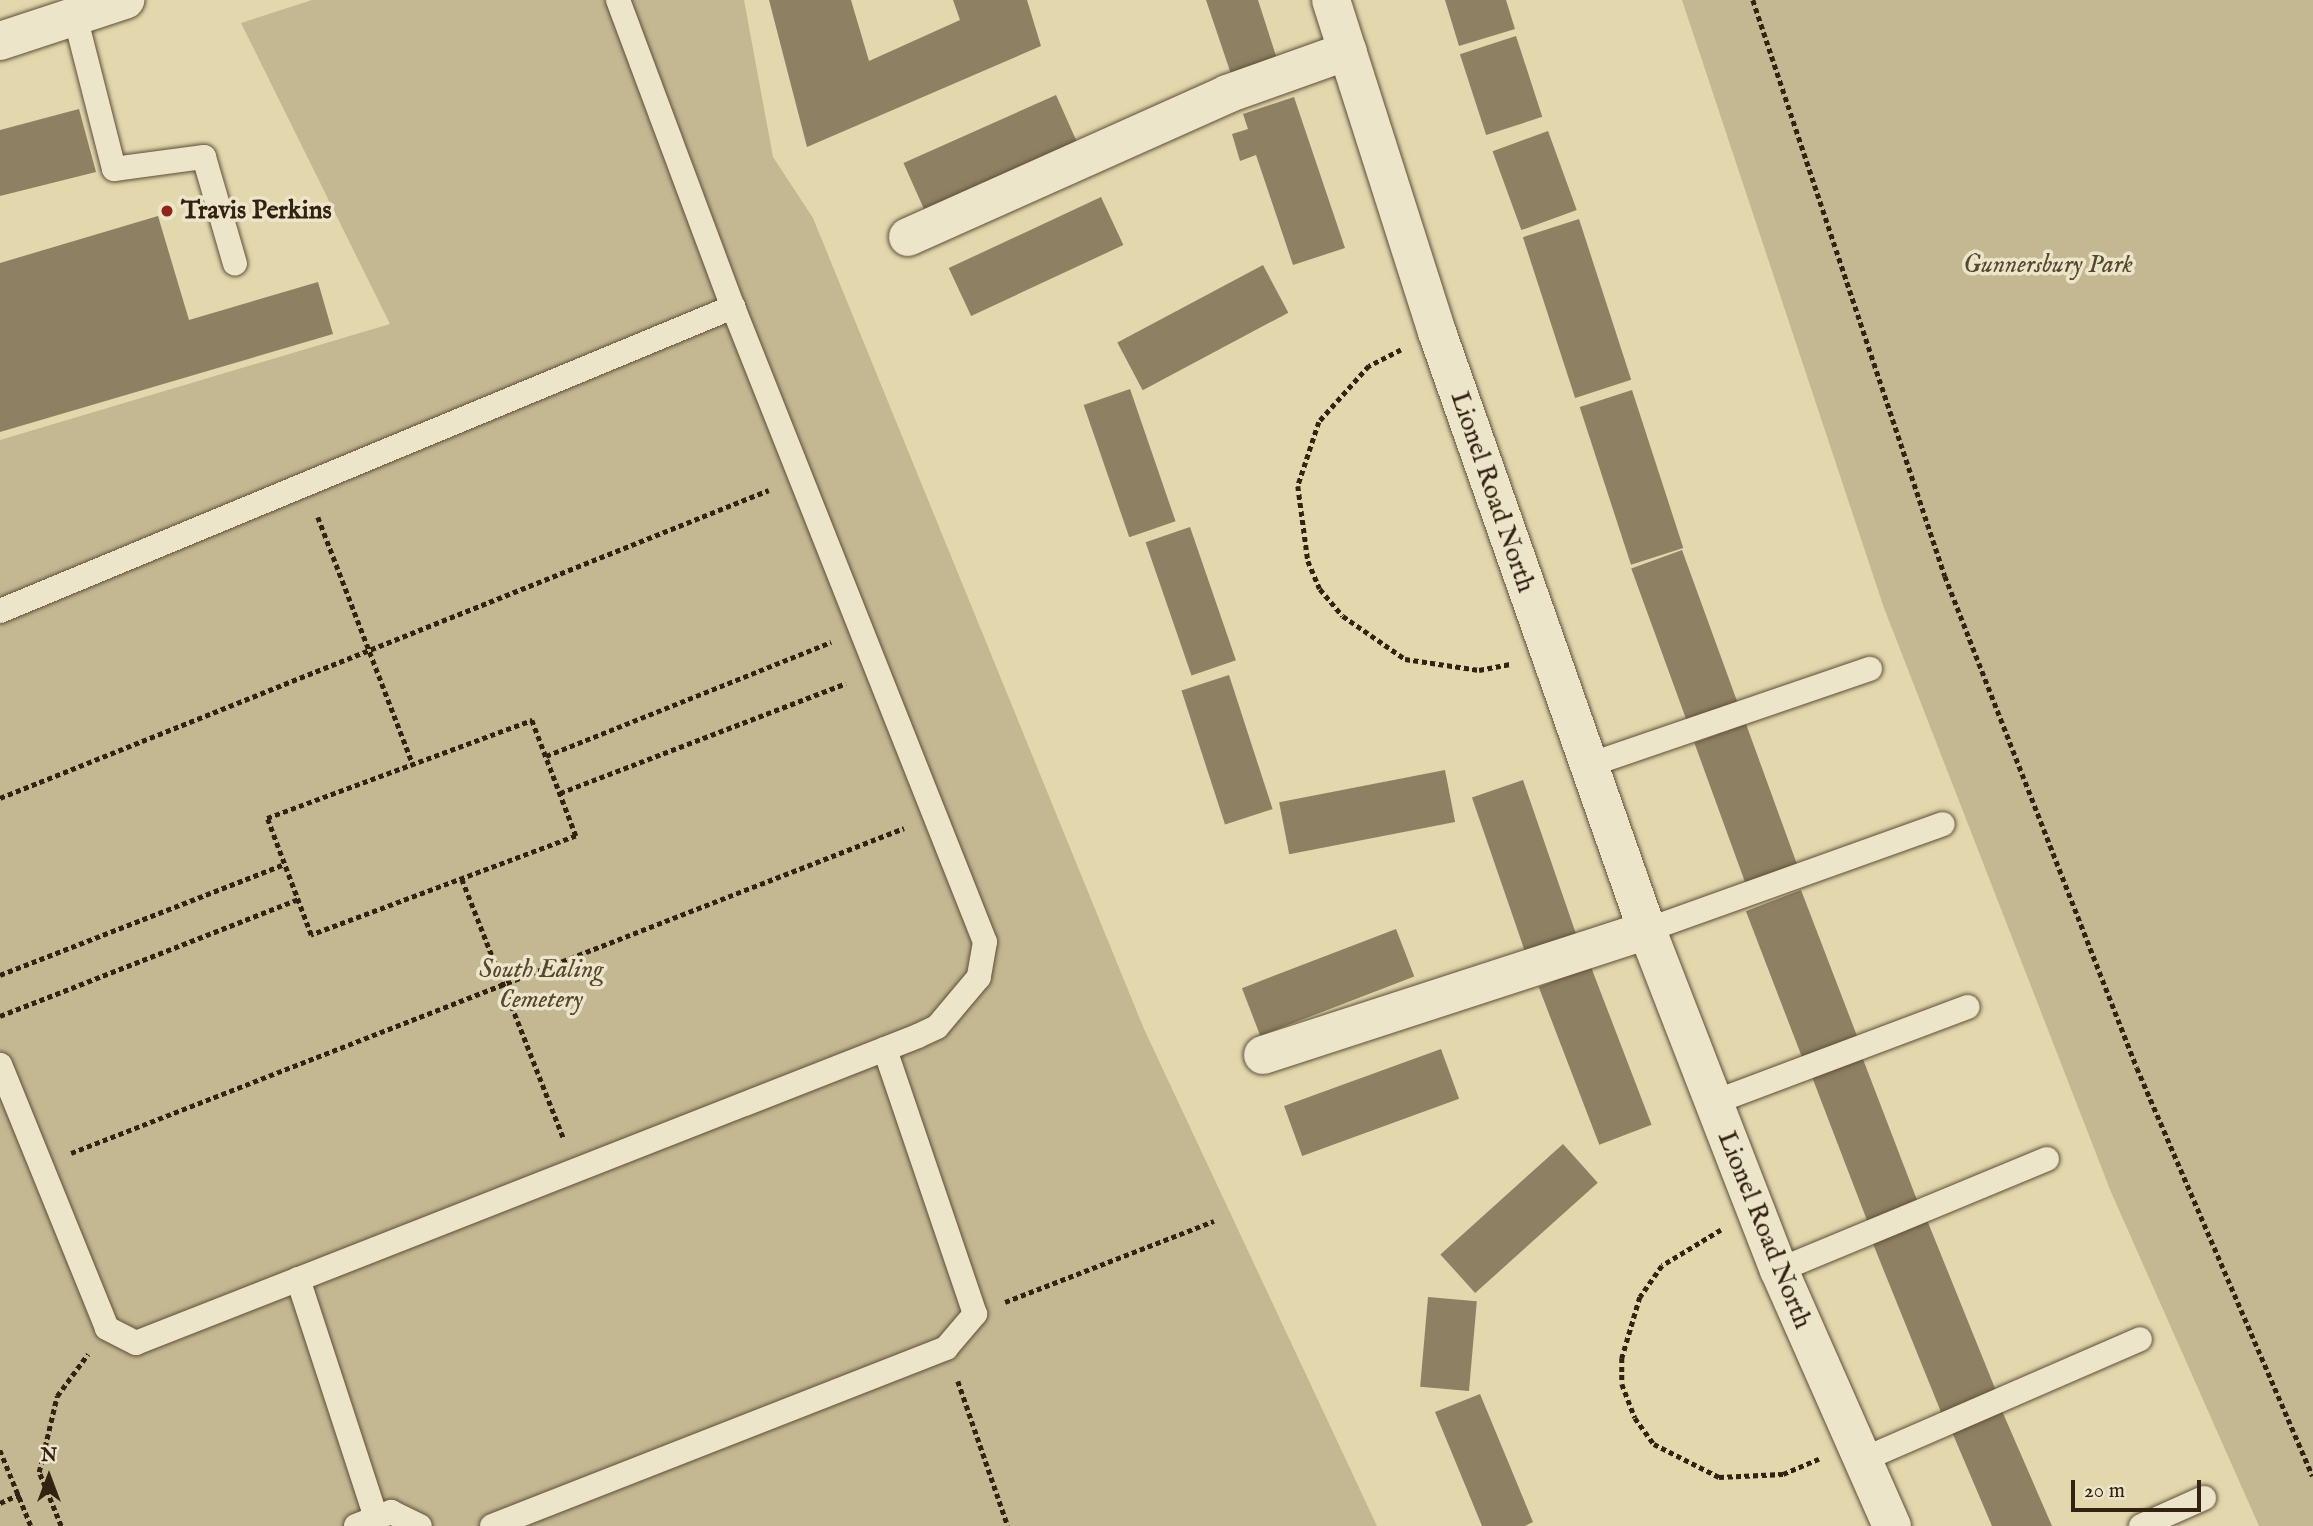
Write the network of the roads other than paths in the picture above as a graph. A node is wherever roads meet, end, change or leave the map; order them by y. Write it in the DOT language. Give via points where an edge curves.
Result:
graph roads {
  1 [pos="125,0"];
  2 [pos="618,0"];
  3 [pos="1331,0"];
  4 [pos="75,16"];
  5 [pos="0,41"];
  6 [pos="1348,51"];
  7 [pos="908,237"];
  8 [pos="234,264"];
  9 [pos="733,307"];
  10 [pos="0,611"];
  11 [pos="1870,669"];
  12 [pos="1589,765"];
  13 [pos="1943,824"];
  14 [pos="1647,930"];
  15 [pos="1968,1007"];
  16 [pos="885,1049"];
  17 [pos="1263,1055"];
  18 [pos="0,1065"];
  19 [pos="1712,1103"];
  20 [pos="2047,1159"];
  21 [pos="1780,1270"];
  22 [pos="299,1279"];
  23 [pos="2140,1339"];
  24 [pos="1858,1451"];
  25 [pos="2204,1498"];
  26 [pos="366,1520"];
  27 [pos="420,1526"];
  28 [pos="492,1526"];
  29 [pos="1892,1526"];
  30 [pos="2141,1526"];
  1 -- 4 [label="street"];
  2 -- 9 [label="lane"];
  3 -- 6 [label="street, Lionel Road North"];
  4 -- 5 [label="street"];
  4 -- 8 [label="lane" via="114,169 204,157"];
  6 -- 7 [label="street" via="1227,94"];
  6 -- 12 [label="street, Lionel Road North" via="1437,332"];
  9 -- 10 [label="lane"];
  9 -- 16 [label="lane" via="985,942 979,977 937,1027"];
  11 -- 12 [label="lane"];
  12 -- 14 [label="street, Lionel Road North"];
  13 -- 14 [label="lane"];
  14 -- 17 [label="street"];
  14 -- 19 [label="street, Lionel Road North"];
  15 -- 19 [label="lane"];
  16 -- 22 [label="lane"];
  16 -- 28 [label="lane" via="975,1314 946,1348"];
  18 -- 22 [label="lane" via="107,1328 136,1343"];
  19 -- 21 [label="street, Lionel Road North"];
  20 -- 21 [label="lane"];
  21 -- 24 [label="street, Lionel Road North"];
  22 -- 26 [label="lane"];
  23 -- 24 [label="lane"];
  24 -- 29 [label="street, Lionel Road North"];
  25 -- 30 [label="lane"];
  26 -- 27 [label="lane" via="404,1515"];
}
